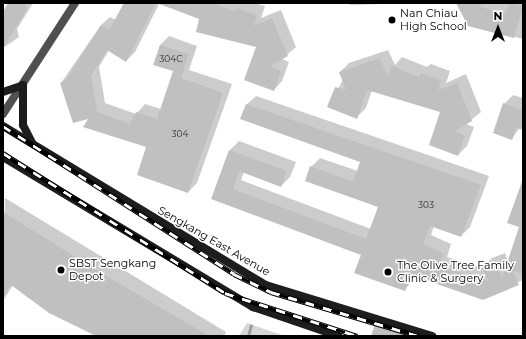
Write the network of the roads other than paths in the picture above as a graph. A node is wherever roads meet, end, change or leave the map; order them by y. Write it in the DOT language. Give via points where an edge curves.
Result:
graph roads {
  1 [pos="75,3"];
  2 [pos="23,85"];
  3 [pos="3,92"];
  4 [pos="3,114"];
  5 [pos="3,126"];
  6 [pos="35,147"];
  7 [pos="3,157"];
  8 [pos="338,336"];
  9 [pos="432,336"];
  1 -- 2 [label="street"];
  2 -- 3 [label="main road"];
  2 -- 4 [label="street"];
  2 -- 6 [label="main road" via="23,125"];
  5 -- 6 [label="main road, Sengkang East Avenue"];
  6 -- 9 [label="main road, Sengkang East Avenue" via="266,285"];
  7 -- 8 [label="main road" via="253,307"];
}
